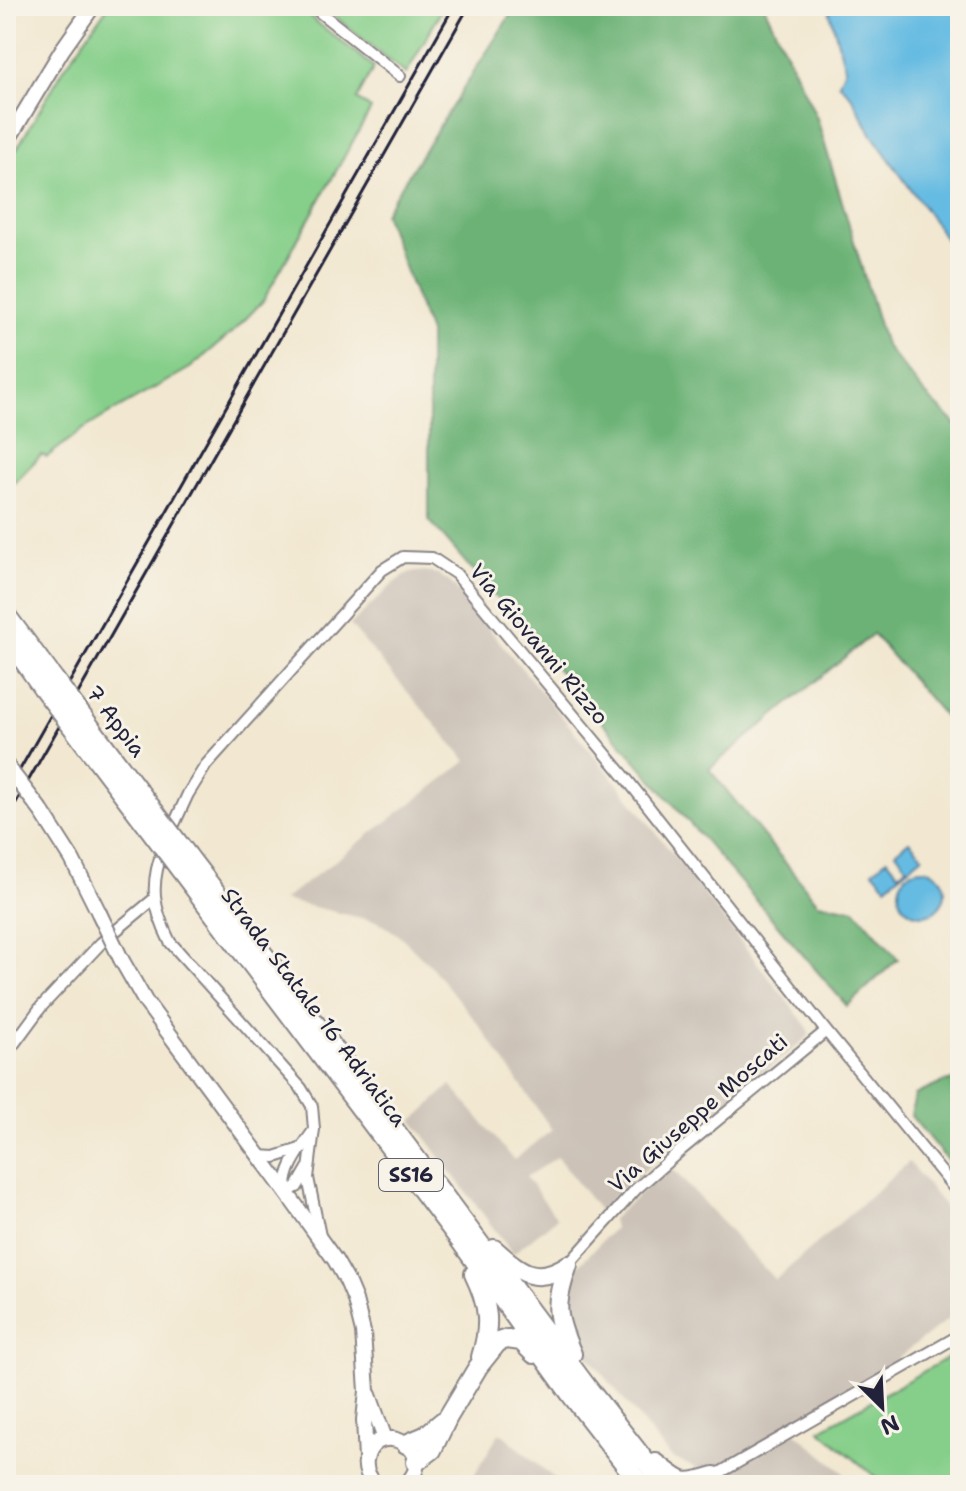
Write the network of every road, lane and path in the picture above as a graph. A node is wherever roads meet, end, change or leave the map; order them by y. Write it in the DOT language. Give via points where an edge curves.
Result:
graph roads {
  1 [pos="93,6"];
  2 [pos="312,6"];
  3 [pos="400,76"];
  4 [pos="6,143"];
  5 [pos="6,615"];
  6 [pos="6,636"];
  7 [pos="48,683"];
  8 [pos="6,765"];
  9 [pos="183,862"];
  10 [pos="154,899"];
  11 [pos="826,1031"];
  12 [pos="10,1049"];
  13 [pos="314,1129"];
  14 [pos="302,1148"];
  15 [pos="259,1156"];
  16 [pos="309,1166"];
  17 [pos="286,1192"];
  18 [pos="960,1195"];
  19 [pos="462,1231"];
  20 [pos="320,1240"];
  21 [pos="568,1265"];
  22 [pos="960,1335"];
  23 [pos="478,1367"];
  24 [pos="367,1391"];
  25 [pos="580,1392"];
  26 [pos="448,1417"];
  27 [pos="385,1439"];
  28 [pos="406,1444"];
  29 [pos="631,1444"];
  30 [pos="366,1459"];
  31 [pos="416,1462"];
  32 [pos="711,1481"];
  33 [pos="371,1483"];
  34 [pos="405,1485"];
  35 [pos="641,1485"];
  36 [pos="664,1485"];
  1 -- 4 [label="street"];
  2 -- 3 [label="street"];
  5 -- 7 [label="highway, 7 Appia / SS16"];
  6 -- 7 [label="highway, SS16"];
  7 -- 9 [label="highway, 7 Appia / SS16, bridge"];
  8 -- 15 [label="street, bridge" via="72,859 145,1001"];
  9 -- 19 [label="highway, Strada Statale 16 Adriatica / SS16"];
  10 -- 11 [label="street, Via Giovanni Rizzo" via="162,852 206,765 382,570 403,557 432,558 456,574 520,649"];
  10 -- 12 [label="street" via="101,943"];
  10 -- 13 [label="street, Via Giovanni Rizzo" via="170,942 301,1088 312,1106"];
  11 -- 18 [label="street, Via Giovanni Rizzo"];
  11 -- 21 [label="street, Via Giuseppe Moscati" via="636,1189"];
  13 -- 14 [label="street"];
  13 -- 16 [label="street, Via Giovanni Rizzo"];
  14 -- 15 [label="street"];
  14 -- 17 [label="street" via="285,1181"];
  15 -- 17 [label="street"];
  16 -- 17 [label="street" via="297,1187"];
  16 -- 20 [label="street, Via Giovanni Rizzo"];
  17 -- 20 [label="street"];
  19 -- 21 [label="highway" via="527,1273 543,1276"];
  19 -- 23 [label="highway" via="487,1311"];
  19 -- 25 [label="highway, Strada Statale 16 Adriatica / SS16"];
  20 -- 24 [label="street" via="355,1300"];
  21 -- 25 [label="highway" via="557,1306"];
  22 -- 32 [label="street"];
  23 -- 25 [label="highway" via="498,1342 521,1341"];
  23 -- 26 [label="highway"];
  24 -- 27 [label="street"];
  24 -- 30 [label="street"];
  25 -- 29 [label="highway, Strada Statale 16 Adriatica / SS16"];
  25 -- 35 [label="highway, Strada Statale 16 Adriatica / SS16"];
  26 -- 28 [label="highway"];
  26 -- 31 [label="highway" via="432,1450"];
  27 -- 28 [label="street"];
  27 -- 30 [label="street"];
  28 -- 31 [label="street"];
  29 -- 32 [label="highway" via="679,1481"];
  29 -- 36 [label="highway, Strada Statale 16 Adriatica / SS16"];
  30 -- 33 [label="street"];
  31 -- 34 [label="street"];
}
